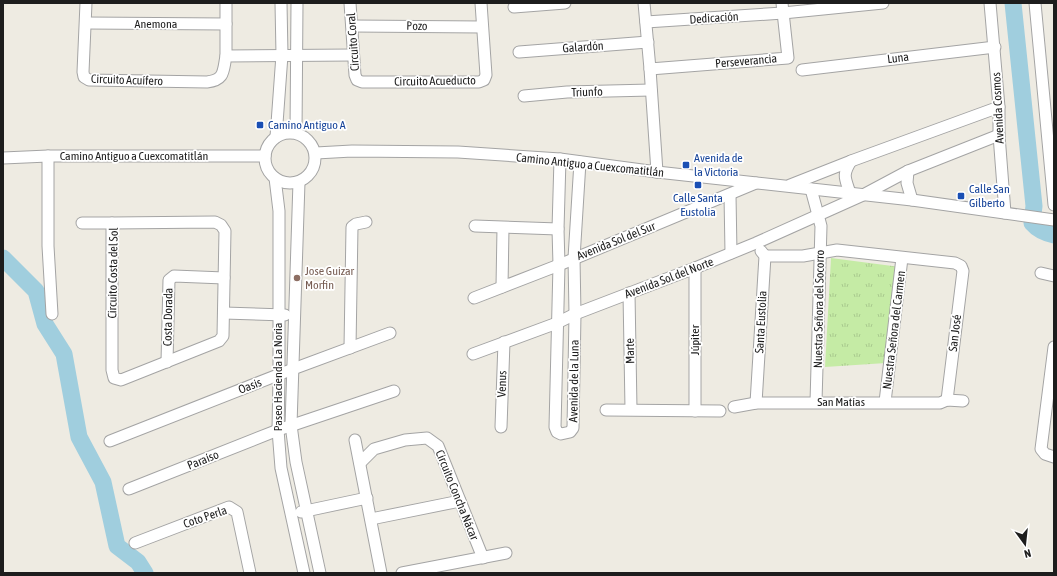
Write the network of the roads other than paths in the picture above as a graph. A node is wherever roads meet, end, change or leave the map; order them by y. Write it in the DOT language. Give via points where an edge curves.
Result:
graph roads {
  1 [pos="86,3"];
  2 [pos="226,3"];
  3 [pos="281,3"];
  4 [pos="297,3"];
  5 [pos="350,3"];
  6 [pos="481,3"];
  7 [pos="565,3"];
  8 [pos="644,3"];
  9 [pos="883,3"];
  10 [pos="990,3"];
  11 [pos="1035,3"];
  12 [pos="514,7"];
  13 [pos="782,8"];
  14 [pos="646,22"];
  15 [pos="86,23"];
  16 [pos="226,24"];
  17 [pos="352,26"];
  18 [pos="482,27"];
  19 [pos="648,42"];
  20 [pos="995,47"];
  21 [pos="518,52"];
  22 [pos="282,55"];
  23 [pos="297,55"];
  24 [pos="353,55"];
  25 [pos="226,56"];
  26 [pos="650,69"];
  27 [pos="802,70"];
  28 [pos="357,80"];
  29 [pos="651,90"];
  30 [pos="1049,90"];
  31 [pos="524,96"];
  32 [pos="999,107"];
  33 [pos="296,133"];
  34 [pos="999,135"];
  35 [pos="276,137"];
  36 [pos="316,153"];
  37 [pos="48,156"];
  38 [pos="265,156"];
  39 [pos="3,158"];
  40 [pos="560,159"];
  41 [pos="852,160"];
  42 [pos="580,162"];
  43 [pos="908,171"];
  44 [pos="657,172"];
  45 [pos="275,178"];
  46 [pos="299,182"];
  47 [pos="757,183"];
  48 [pos="788,186"];
  49 [pos="811,189"];
  50 [pos="850,193"];
  51 [pos="730,195"];
  52 [pos="863,195"];
  53 [pos="912,200"];
  54 [pos="1054,205"];
  55 [pos="1009,213"];
  56 [pos="819,215"];
  57 [pos="1054,220"];
  58 [pos="366,222"];
  59 [pos="82,223"];
  60 [pos="112,223"];
  61 [pos="476,226"];
  62 [pos="503,228"];
  63 [pos="558,229"];
  64 [pos="756,243"];
  65 [pos="820,252"];
  66 [pos="731,253"];
  67 [pos="765,256"];
  68 [pos="574,258"];
  69 [pos="902,258"];
  70 [pos="559,265"];
  71 [pos="695,268"];
  72 [pos="1041,274"];
  73 [pos="1054,276"];
  74 [pos="224,278"];
  75 [pos="502,287"];
  76 [pos="629,293"];
  77 [pos="474,298"];
  78 [pos="224,313"];
  79 [pos="52,314"];
  80 [pos="279,314"];
  81 [pos="575,314"];
  82 [pos="294,315"];
  83 [pos="557,323"];
  84 [pos="390,333"];
  85 [pos="504,342"];
  86 [pos="1054,347"];
  87 [pos="350,348"];
  88 [pos="473,354"];
  89 [pos="167,362"];
  90 [pos="293,369"];
  91 [pos="279,375"];
  92 [pos="394,391"];
  93 [pos="1050,399"];
  94 [pos="555,400"];
  95 [pos="573,400"];
  96 [pos="947,400"];
  97 [pos="963,401"];
  98 [pos="816,402"];
  99 [pos="885,402"];
  100 [pos="756,403"];
  101 [pos="734,407"];
  102 [pos="631,409"];
  103 [pos="606,410"];
  104 [pos="695,411"];
  105 [pos="720,411"];
  106 [pos="292,426"];
  107 [pos="501,426"];
  108 [pos="278,430"];
  109 [pos="355,440"];
  110 [pos="110,441"];
  111 [pos="1054,457"];
  112 [pos="360,463"];
  113 [pos="129,489"];
  114 [pos="367,498"];
  115 [pos="460,501"];
  116 [pos="306,510"];
  117 [pos="291,514"];
  118 [pos="371,519"];
  119 [pos="135,543"];
  120 [pos="506,554"];
  121 [pos="483,558"];
  122 [pos="250,573"];
  123 [pos="304,573"];
  124 [pos="320,573"];
  125 [pos="381,573"];
  126 [pos="402,573"];
  1 -- 15 [label="street, Circuito Acuífero"];
  2 -- 16 [label="street, Circuito Acuífero"];
  3 -- 22 [label="street"];
  4 -- 23 [label="street"];
  5 -- 17 [label="street, Circuito Coral"];
  6 -- 18 [label="street, Circuito Acueducto"];
  7 -- 12 [label="street"];
  8 -- 14 [label="street"];
  9 -- 13 [label="street, Dedicación"];
  10 -- 20 [label="street, Avenida Cosmos"];
  11 -- 30 [label="street"];
  13 -- 14 [label="street, Dedicación"];
  13 -- 26 [label="street, Perseverancia" via="788,58"];
  14 -- 19 [label="street"];
  15 -- 16 [label="street, Anemona"];
  15 -- 25 [label="street, Circuito Acuífero" via="83,72 84,78 89,80 215,81 222,75"];
  16 -- 25 [label="street, Circuito Acuífero"];
  17 -- 18 [label="street, Pozo"];
  17 -- 24 [label="street, Circuito Coral"];
  18 -- 28 [label="street, Circuito Acueducto" via="486,75 484,80"];
  19 -- 21 [label="street, Galardón"];
  19 -- 26 [label="street"];
  20 -- 27 [label="street, Luna"];
  20 -- 32 [label="street, Avenida Cosmos"];
  22 -- 23 [label="street"];
  22 -- 25 [label="street"];
  22 -- 35 [label="street"];
  23 -- 24 [label="street"];
  23 -- 33 [label="street"];
  24 -- 28 [label="street, Circuito Coral"];
  26 -- 29 [label="street"];
  29 -- 31 [label="street, Triunfo"];
  29 -- 44 [label="street"];
  30 -- 54 [label="street"];
  32 -- 34 [label="street, Avenida Cosmos"];
  32 -- 41 [label="street"];
  33 -- 35 [label="street"];
  33 -- 36 [label="street" via="312,144"];
  34 -- 43 [label="street, Avenida Sol del Norte"];
  34 -- 55 [label="street, Avenida Cosmos"];
  35 -- 38 [label="street" via="270,142"];
  36 -- 40 [label="street, Camino Antiguo a Cuexcomatitlán" via="458,152"];
  36 -- 46 [label="street" via="316,162 312,170"];
  37 -- 38 [label="street, Camino Antiguo a Cuexcomatitlán"];
  37 -- 39 [label="street, Camino Antiguo a Cuexcomatitlán"];
  37 -- 79 [label="street" via="48,246"];
  38 -- 45 [label="street" via="267,168"];
  40 -- 42 [label="street, Camino Antiguo a Cuexcomatitlán"];
  40 -- 63 [label="street, Avenida de la Luna"];
  41 -- 48 [label="street"];
  41 -- 50 [label="street" via="845,174"];
  42 -- 44 [label="street, Camino Antiguo a Cuexcomatitlán"];
  42 -- 68 [label="street, Avenida de la Luna"];
  43 -- 52 [label="street, Avenida Sol del Norte"];
  43 -- 53 [label="street"];
  44 -- 47 [label="street, Camino Antiguo a Cuexcomatitlán"];
  45 -- 46 [label="street" via="286,182"];
  45 -- 80 [label="street, Paseo Hacienda La Noria" via="279,211"];
  46 -- 82 [label="street, Paseo Hacienda La Noria"];
  47 -- 48 [label="street, Camino Antiguo a Cuexcomatitlán"];
  47 -- 51 [label="street, Avenida Sol del Sur"];
  48 -- 49 [label="street, Camino Antiguo a Cuexcomatitlán"];
  49 -- 50 [label="street, Camino Antiguo a Cuexcomatitlán"];
  49 -- 56 [label="street, Nuestra Señora del Socorro"];
  50 -- 52 [label="street, Camino Antiguo a Cuexcomatitlán"];
  51 -- 66 [label="street"];
  51 -- 68 [label="street, Avenida Sol del Sur"];
  52 -- 53 [label="street, Camino Antiguo a Cuexcomatitlán"];
  52 -- 56 [label="street, Avenida Sol del Norte"];
  53 -- 55 [label="street, Camino Antiguo a Cuexcomatitlán"];
  55 -- 57 [label="street, Camino Antiguo a Cuexcomatitlán"];
  56 -- 64 [label="street, Avenida Sol del Norte"];
  56 -- 65 [label="street, Nuestra Señora del Socorro"];
  58 -- 87 [label="street" via="352,227"];
  59 -- 60 [label="street"];
  60 -- 74 [label="street, Circuito Costa del Sol" via="215,222 222,225 225,231"];
  60 -- 89 [label="street, Circuito Costa del Sol" via="112,374 114,378 121,380"];
  61 -- 62 [label="street"];
  62 -- 63 [label="street"];
  62 -- 75 [label="street"];
  63 -- 70 [label="street, Avenida de la Luna"];
  64 -- 66 [label="street, Avenida Sol del Norte"];
  64 -- 67 [label="street"];
  65 -- 67 [label="street" via="803,256"];
  65 -- 69 [label="street" via="837,250"];
  65 -- 98 [label="street, Nuestra Señora del Socorro"];
  66 -- 71 [label="street, Avenida Sol del Norte"];
  67 -- 100 [label="street, Santa Eustolia"];
  68 -- 70 [label="street, Avenida Sol del Sur"];
  68 -- 81 [label="street, Avenida de la Luna"];
  69 -- 96 [label="street, San José" via="955,263 962,266"];
  69 -- 99 [label="street, Nuestra Señora del Carmen"];
  70 -- 75 [label="street, Avenida Sol del Sur"];
  70 -- 83 [label="street, Avenida de la Luna"];
  71 -- 76 [label="street, Avenida Sol del Norte"];
  71 -- 104 [label="street, Júpiter"];
  72 -- 73 [label="street"];
  74 -- 78 [label="street, Circuito Costa del Sol"];
  74 -- 89 [label="street, Costa Dorada" via="174,276 169,280"];
  75 -- 77 [label="street, Avenida Sol del Sur"];
  76 -- 81 [label="street, Avenida Sol del Norte"];
  76 -- 102 [label="street, Marte"];
  78 -- 80 [label="street"];
  78 -- 89 [label="street, Circuito Costa del Sol" via="223,336 219,341"];
  80 -- 82 [label="street"];
  80 -- 91 [label="street, Paseo Hacienda La Noria"];
  81 -- 83 [label="street, Avenida Sol del Norte"];
  81 -- 95 [label="street, Avenida de la Luna"];
  82 -- 90 [label="street, Paseo Hacienda La Noria"];
  83 -- 85 [label="street, Avenida Sol del Norte"];
  83 -- 94 [label="street, Avenida de la Luna"];
  84 -- 87 [label="street, Oasis"];
  85 -- 88 [label="street, Avenida Sol del Norte"];
  85 -- 107 [label="street, Venus"];
  86 -- 93 [label="street"];
  87 -- 90 [label="street, Oasis"];
  90 -- 91 [label="street, Oasis"];
  90 -- 106 [label="street, Paseo Hacienda La Noria"];
  91 -- 108 [label="street, Paseo Hacienda La Noria"];
  91 -- 110 [label="street, Oasis"];
  92 -- 106 [label="street"];
  93 -- 111 [label="street" via="1040,449"];
  94 -- 95 [label="street"];
  94 -- 95 [label="street, Avenida de la Luna" via="555,427 561,434 570,432 572,428"];
  96 -- 97 [label="street, San Matías"];
  96 -- 99 [label="street, San Matías" via="940,403"];
  98 -- 99 [label="street, San Matías"];
  98 -- 100 [label="street, San Matías"];
  100 -- 101 [label="street, San Matías"];
  102 -- 103 [label="street"];
  102 -- 104 [label="street"];
  104 -- 105 [label="street"];
  106 -- 108 [label="street, Paraíso"];
  106 -- 116 [label="street, Paseo Hacienda La Noria"];
  108 -- 113 [label="street, Paraíso"];
  108 -- 117 [label="street, Paseo Hacienda La Noria" via="281,468"];
  109 -- 112 [label="street"];
  112 -- 114 [label="street"];
  112 -- 115 [label="street, Circuito Concha Nácar" via="374,449 405,440 427,438 438,446"];
  114 -- 116 [label="street"];
  114 -- 118 [label="street"];
  115 -- 118 [label="street"];
  115 -- 121 [label="street, Circuito Concha Nácar"];
  116 -- 117 [label="street"];
  116 -- 124 [label="street, Paseo Hacienda La Noria"];
  117 -- 123 [label="street, Paseo Hacienda La Noria"];
  118 -- 125 [label="street"];
  119 -- 122 [label="street, Coto Perla" via="229,507 237,512"];
  120 -- 121 [label="street"];
  121 -- 126 [label="street"];
}
